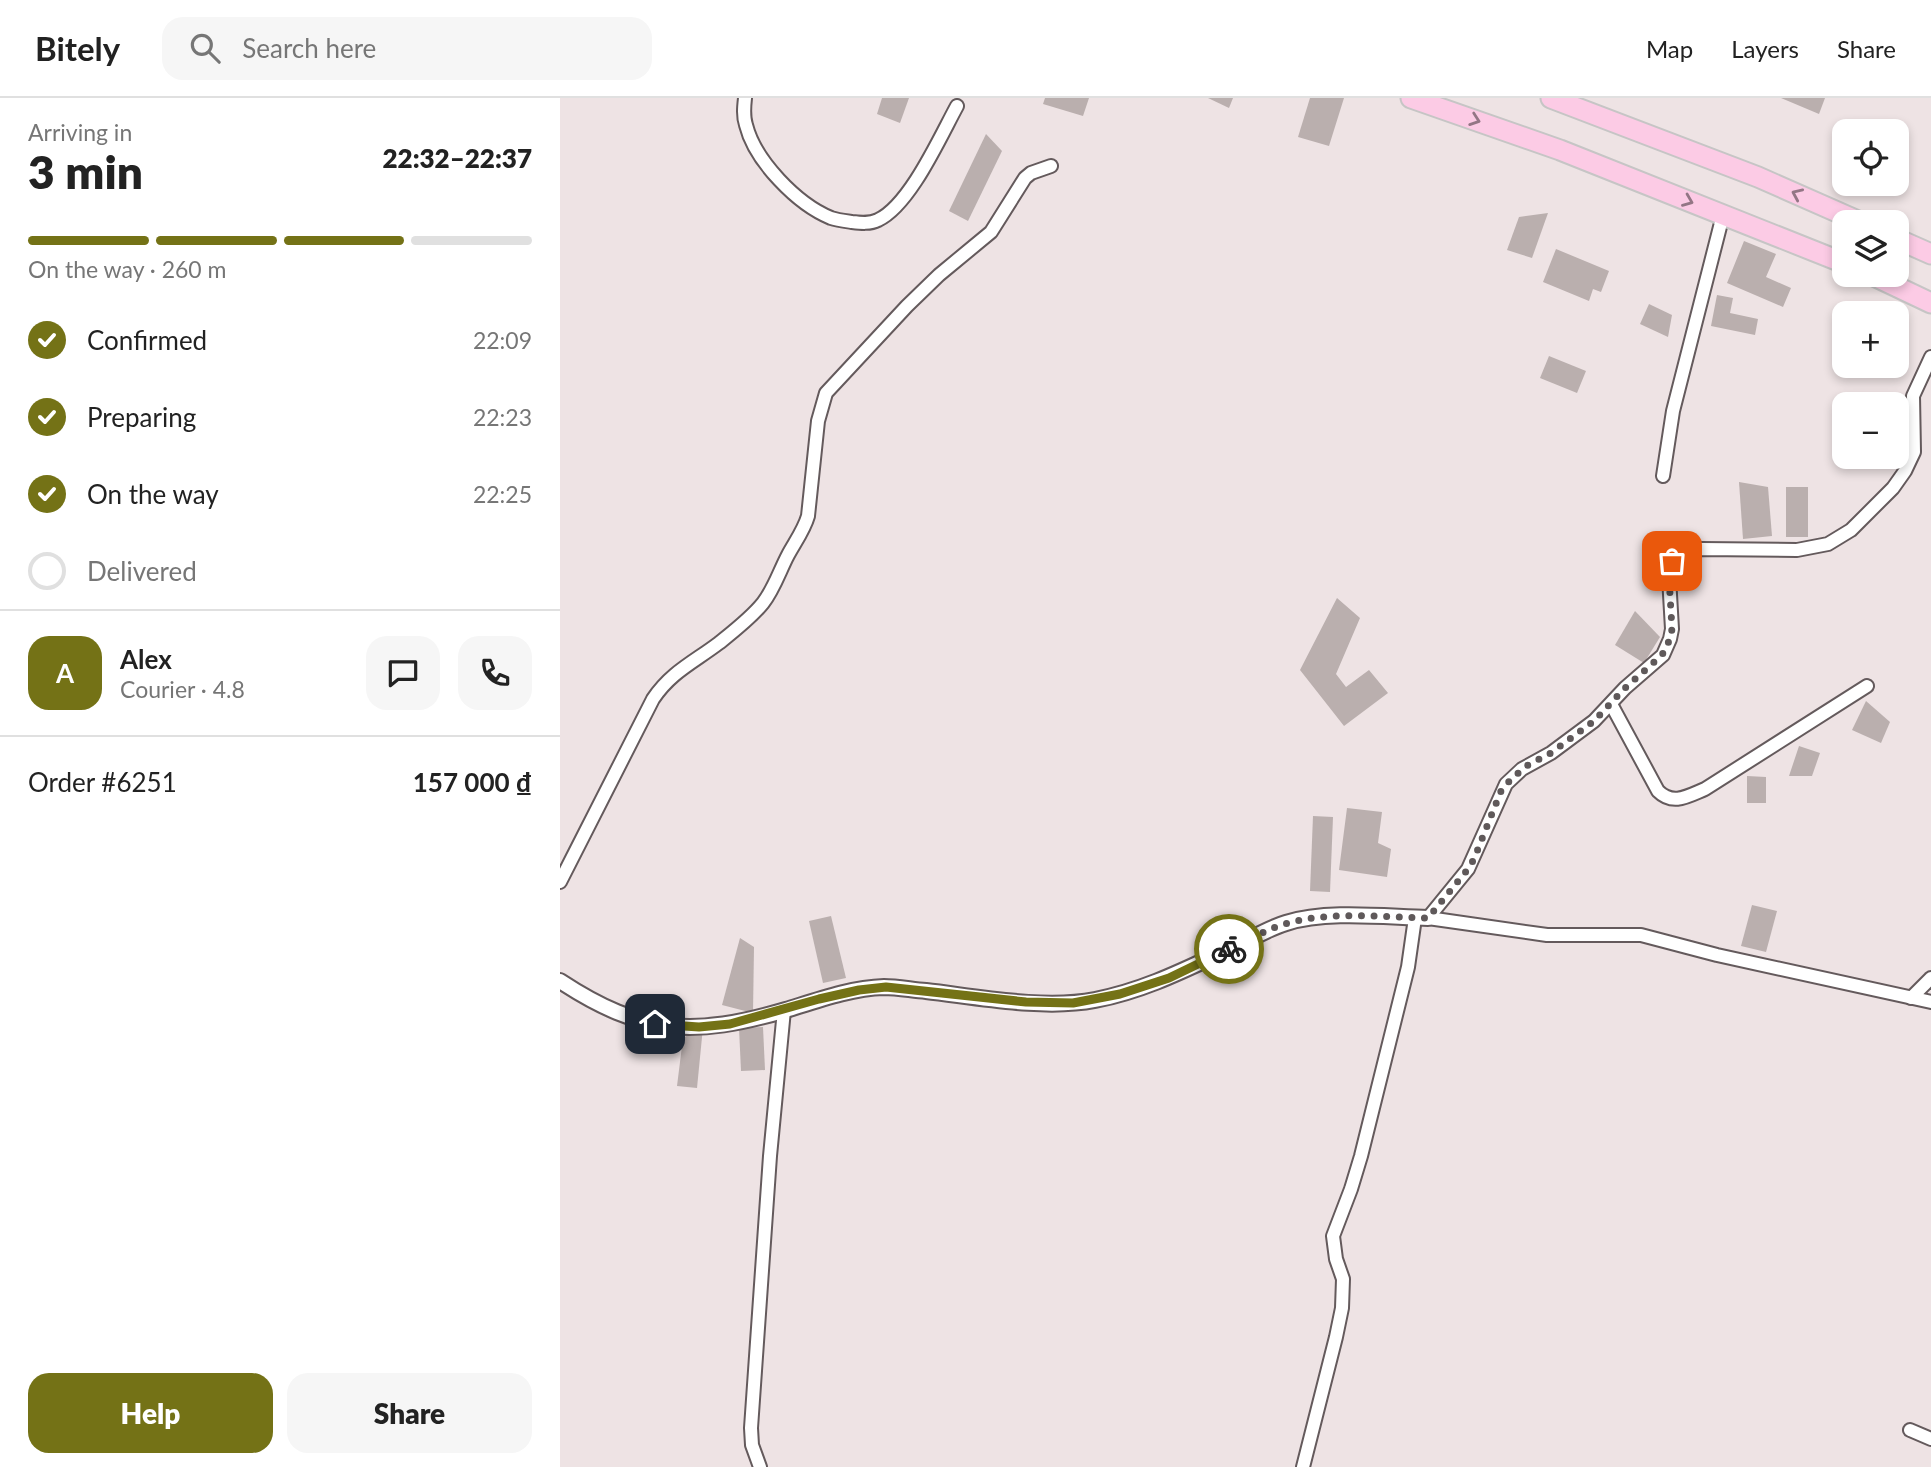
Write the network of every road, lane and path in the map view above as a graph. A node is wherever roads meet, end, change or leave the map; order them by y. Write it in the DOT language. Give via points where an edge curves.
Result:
graph roads {
  1 [pos="745,98"];
  2 [pos="1411,98"];
  3 [pos="1551,98"];
  4 [pos="957,106"];
  5 [pos="1051,166"];
  6 [pos="1833,210"];
  7 [pos="1723,215"];
  8 [pos="1909,247"];
  9 [pos="1931,254"];
  10 [pos="1832,257"];
  11 [pos="1900,287"];
  12 [pos="1931,303"];
  13 [pos="1931,357"];
  14 [pos="1663,475"];
  15 [pos="1867,686"];
  16 [pos="1611,704"];
  17 [pos="560,882"];
  18 [pos="1422,918"];
  19 [pos="1931,978"];
  20 [pos="560,981"];
  21 [pos="1912,998"];
  22 [pos="1931,1002"];
  23 [pos="784,1010"];
  24 [pos="1910,1430"];
  25 [pos="1931,1439"];
  26 [pos="760,1467"];
  27 [pos="1303,1467"];
  1 -- 4 [label="street" via="745,124 768,167 814,209 833,219 864,224 892,212 918,177"];
  2 -- 7 [label="main road, one-way" via="1560,150"];
  6 -- 3 [label="main road, one-way"];
  5 -- 17 [label="street" via="1025,178 991,232 907,306 826,393 818,421 806,523 770,593 747,620 661,686"];
  7 -- 10 [label="main road"];
  7 -- 14 [label="street" via="1673,411"];
  8 -- 9 [label="main road"];
  11 -- 12 [label="main road"];
  13 -- 16 [label="street" via="1913,396 1911,460 1893,488 1851,530 1828,544 1797,550 1701,549 1676,556 1669,577 1673,621 1667,648"];
  15 -- 16 [label="street" via="1705,789 1681,799 1658,791"];
  16 -- 18 [label="street" via="1506,784 1468,869"];
  18 -- 21 [label="street" via="1547,935 1641,935"];
  18 -- 23 [label="street" via="1316,917 1285,923 1169,978 1073,1003 886,987"];
  18 -- 27 [label="street" via="1351,1189 1333,1236 1343,1279 1342,1308"];
  19 -- 21 [label="street"];
  20 -- 23 [label="street" via="635,1019 676,1027 730,1024"];
  21 -- 22 [label="street"];
  23 -- 26 [label="street" via="751,1428"];
  24 -- 25 [label="street"];
}
